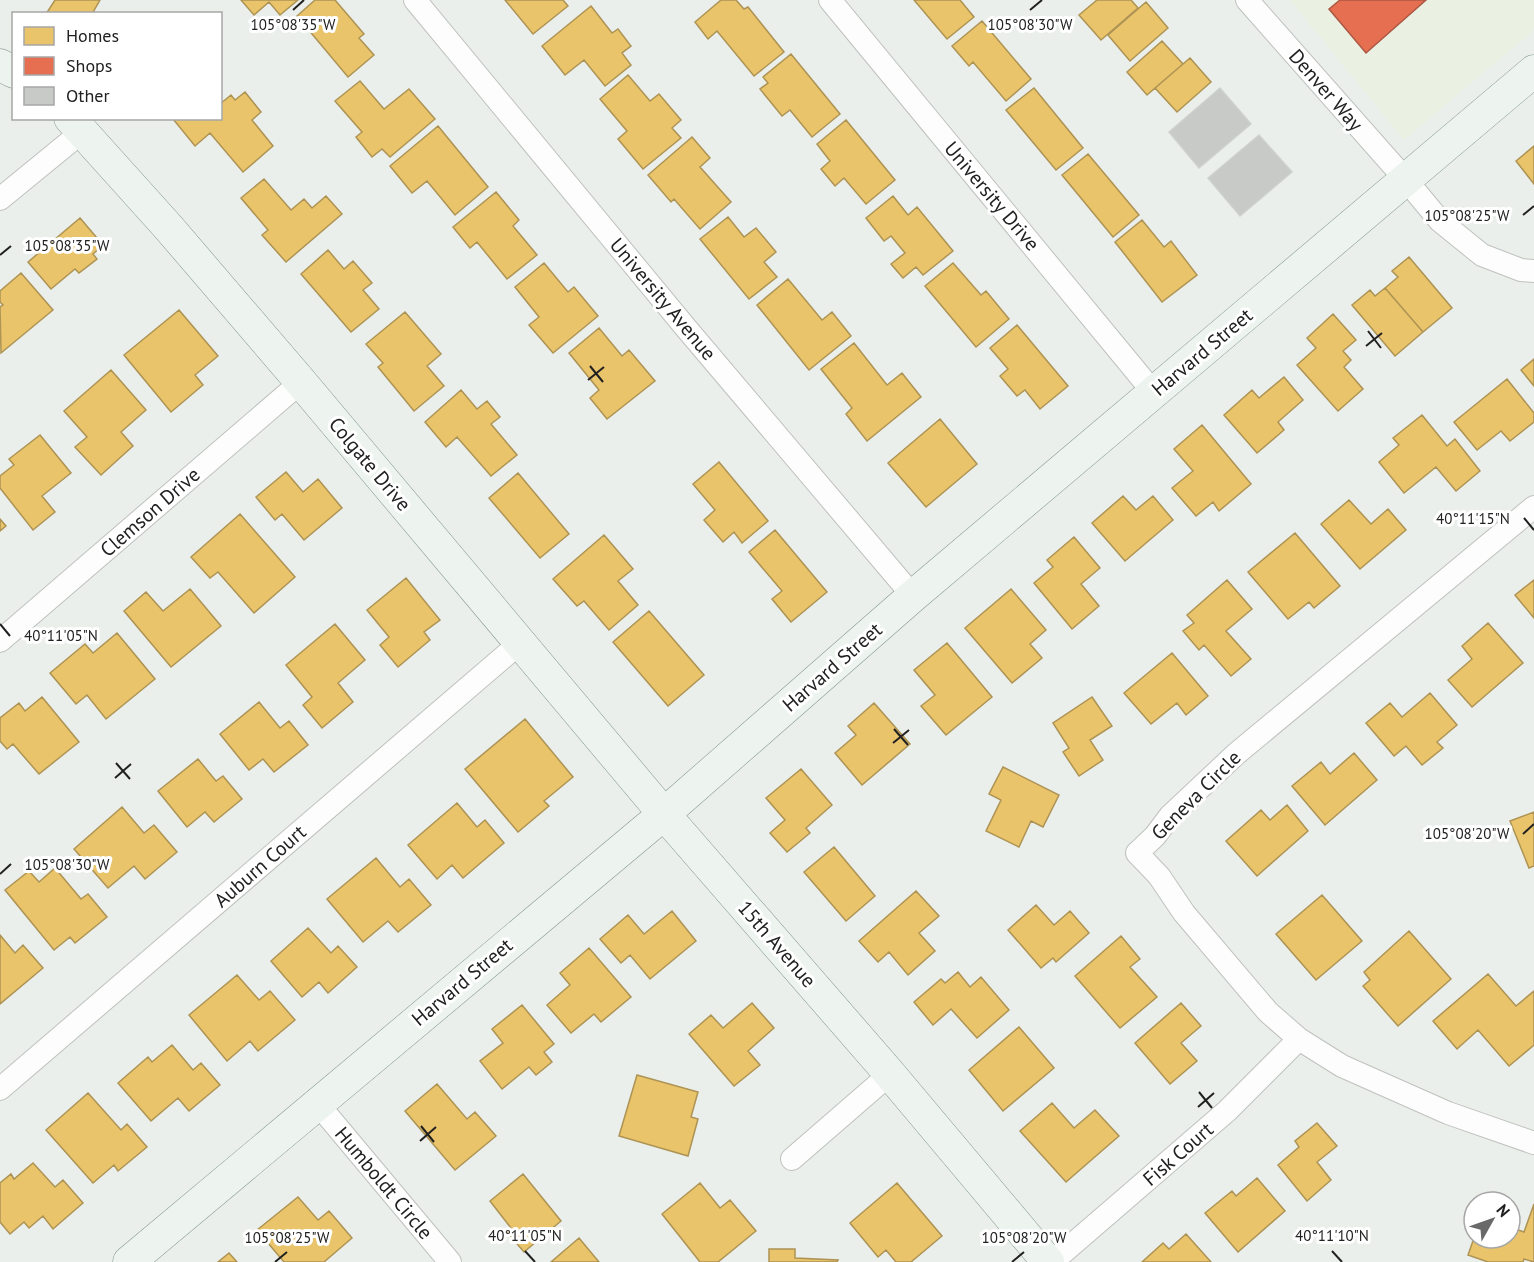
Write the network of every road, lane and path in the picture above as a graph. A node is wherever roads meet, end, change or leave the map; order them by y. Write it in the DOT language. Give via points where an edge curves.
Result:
graph roads {
  1 [pos="416,0"];
  2 [pos="830,0"];
  3 [pos="1247,0"];
  4 [pos="1534,71"];
  5 [pos="77,124"];
  6 [pos="1406,180"];
  7 [pos="0,199"];
  8 [pos="1534,271"];
  9 [pos="301,382"];
  10 [pos="1154,393"];
  11 [pos="1534,507"];
  12 [pos="913,596"];
  13 [pos="0,641"];
  14 [pos="521,642"];
  15 [pos="664,814"];
  16 [pos="1299,1039"];
  17 [pos="890,1074"];
  18 [pos="0,1089"];
  19 [pos="317,1103"];
  20 [pos="1534,1143"];
  21 [pos="792,1160"];
  22 [pos="129,1262"];
  23 [pos="450,1262"];
  24 [pos="1050,1262"];
  1 -- 12 [label="street, University Avenue"];
  2 -- 10 [label="street, University Drive"];
  3 -- 6 [label="street, Denver Way"];
  4 -- 6 [label="street, Harvard Street"];
  5 -- 7 [label="street"];
  5 -- 9 [label="street, Colgate Drive"];
  6 -- 8 [label="street, Denver Way" via="1440,221 1482,255"];
  6 -- 10 [label="street, Harvard Street"];
  9 -- 13 [label="street, Clemson Drive"];
  9 -- 14 [label="street, Colgate Drive"];
  10 -- 12 [label="street, Harvard Street"];
  11 -- 16 [label="street, Geneva Circle" via="1236,754 1137,853 1268,1012"];
  12 -- 15 [label="street, Harvard Street"];
  14 -- 15 [label="street, Colgate Drive"];
  14 -- 18 [label="street, Auburn Court"];
  15 -- 17 [label="street, 15th Avenue"];
  15 -- 19 [label="street, Harvard Street"];
  16 -- 20 [label="street, Geneva Circle" via="1352,1071 1448,1113"];
  16 -- 24 [label="street, Fisk Court" via="1227,1111"];
  17 -- 21 [label="street"];
  17 -- 24 [label="street, 15th Avenue"];
  19 -- 22 [label="street, Harvard Street"];
  19 -- 23 [label="street, Humboldt Circle"];
}
